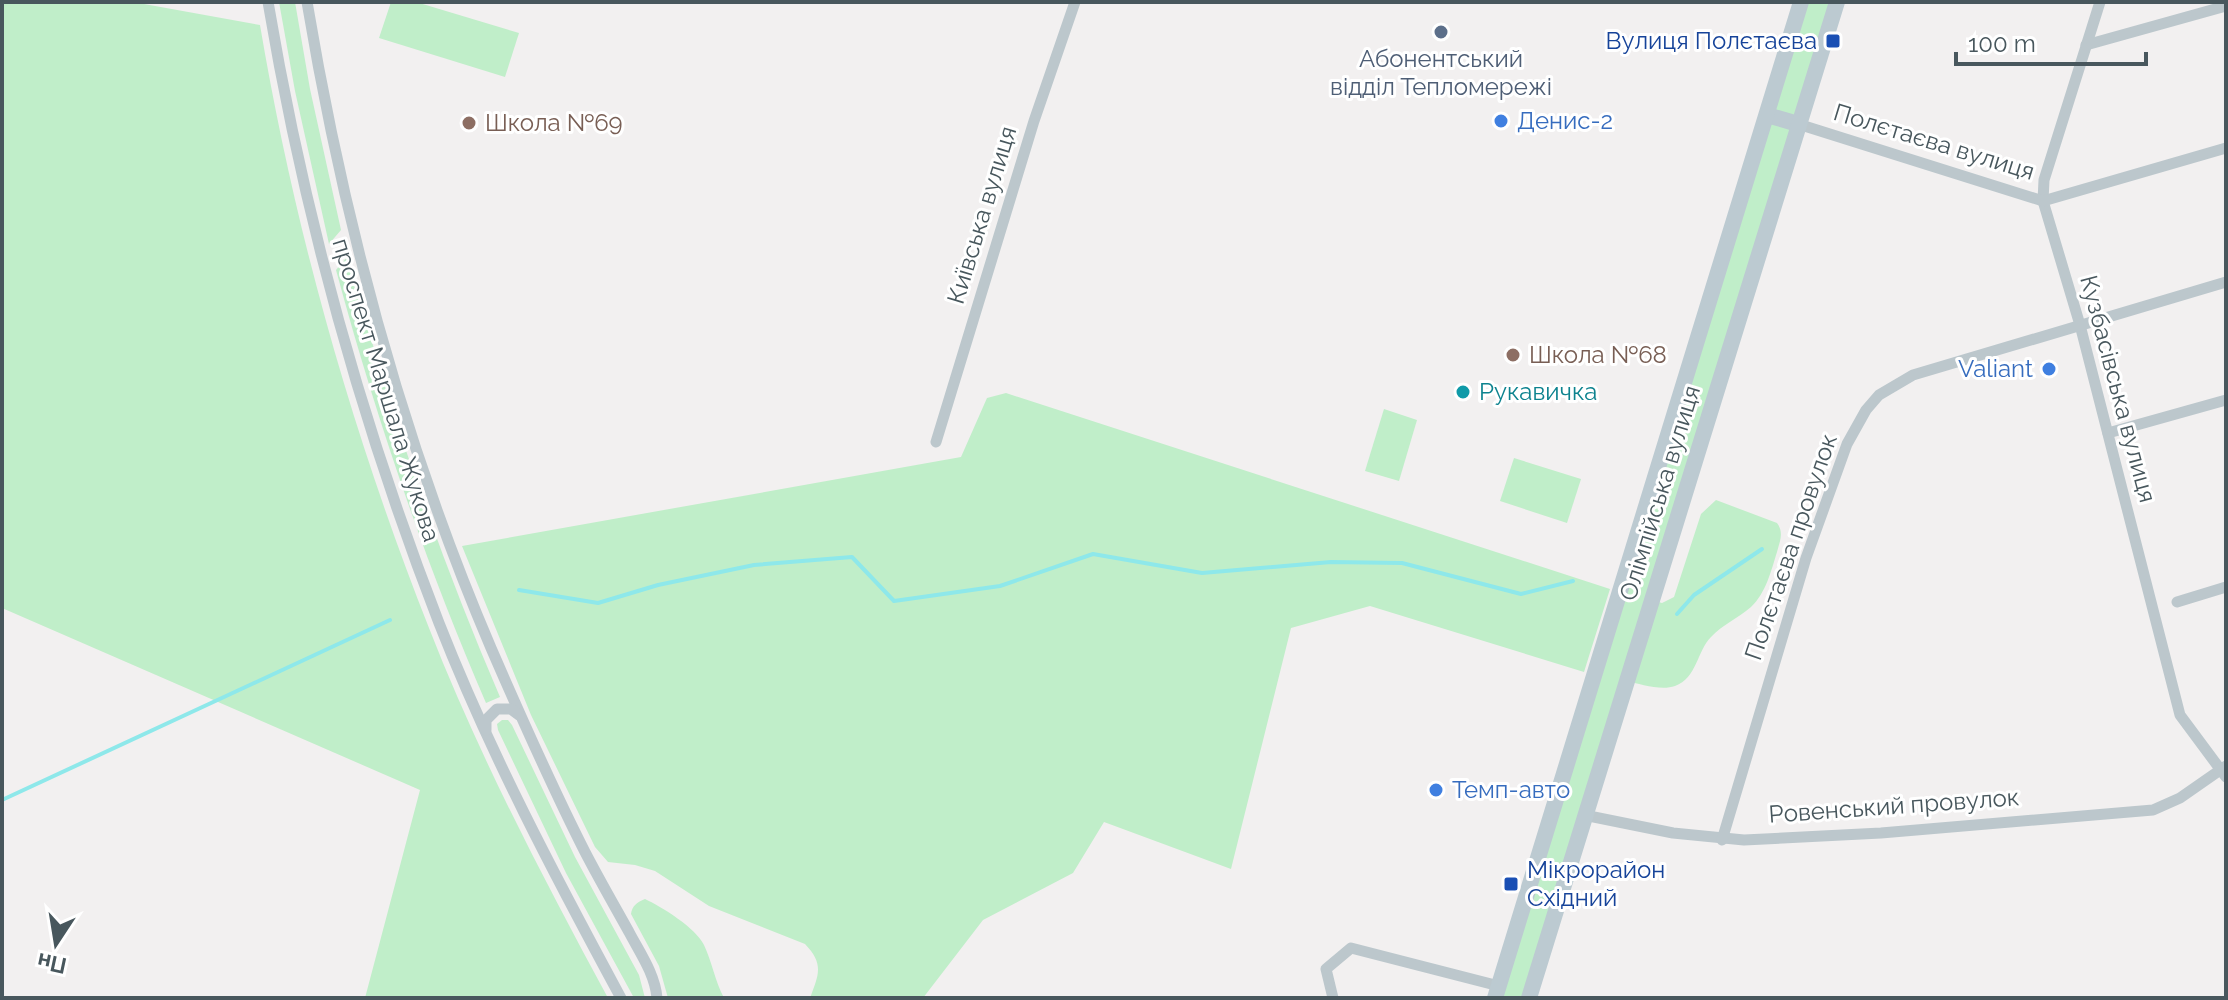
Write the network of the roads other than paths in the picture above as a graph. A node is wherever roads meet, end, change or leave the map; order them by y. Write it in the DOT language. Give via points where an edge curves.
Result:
graph roads {
  1 [pos="268,2"];
  2 [pos="307,2"];
  3 [pos="1075,2"];
  4 [pos="1801,2"];
  5 [pos="1837,2"];
  6 [pos="2100,2"];
  7 [pos="2226,6"];
  8 [pos="2086,45"];
  9 [pos="1767,115"];
  10 [pos="1798,124"];
  11 [pos="2226,148"];
  12 [pos="2043,201"];
  13 [pos="2226,282"];
  14 [pos="2080,325"];
  15 [pos="2226,400"];
  16 [pos="2108,433"];
  17 [pos="936,442"];
  18 [pos="2226,587"];
  19 [pos="2177,602"];
  20 [pos="522,719"];
  21 [pos="487,734"];
  22 [pos="2224,771"];
  23 [pos="1555,806"];
  24 [pos="1584,815"];
  25 [pos="1722,840"];
  26 [pos="1497,992"];
  27 [pos="621,998"];
  28 [pos="657,998"];
  29 [pos="1333,998"];
  30 [pos="1529,998"];
  1 -- 21 [label="street, проспект Маршала Жукова" via="313,229 349,363 391,495"];
  2 -- 20 [label="street, проспект Маршала Жукова" via="350,220 386,353 427,483"];
  3 -- 17 [label="street, Київська вулиця"];
  4 -- 9 [label="main road, Олімпійська вулиця"];
  5 -- 10 [label="main road, Олімпійська вулиця"];
  6 -- 8 [label="street, Кузбасівська вулиця"];
  7 -- 8 [label="street"];
  8 -- 12 [label="street, Кузбасівська вулиця" via="2044,180"];
  9 -- 10 [label="main road, Полєтаєва вулиця"];
  9 -- 23 [label="main road, Олімпійська вулиця"];
  10 -- 12 [label="street, Полєтаєва вулиця"];
  10 -- 24 [label="main road, Олімпійська вулиця"];
  11 -- 12 [label="street, Полєтаєва вулиця"];
  12 -- 14 [label="street, Кузбасівська вулиця"];
  13 -- 14 [label="street, Полєтаєва провулок"];
  14 -- 16 [label="street, Кузбасівська вулиця"];
  14 -- 25 [label="street, Полєтаєва провулок" via="1913,375 1879,395 1866,410 1847,444 1806,558"];
  15 -- 16 [label="street"];
  16 -- 22 [label="street, Кузбасівська вулиця" via="2180,715"];
  18 -- 19 [label="street"];
  20 -- 21 [label="street" via="511,709 497,709 486,720"];
  20 -- 28 [label="street, проспект Маршала Жукова" via="585,852 650,970"];
  21 -- 27 [label="street, проспект Маршала Жукова"];
  22 -- 25 [label="street, Ровенський провулок" via="2180,798 2138,813"];
  23 -- 24 [label="main road, Ровенський провулок"];
  23 -- 26 [label="main road, Олімпійська вулиця"];
  24 -- 25 [label="street, Ровенський провулок"];
  24 -- 30 [label="main road, Олімпійська вулиця"];
  26 -- 29 [label="street" via="1351,948 1326,969"];
}
